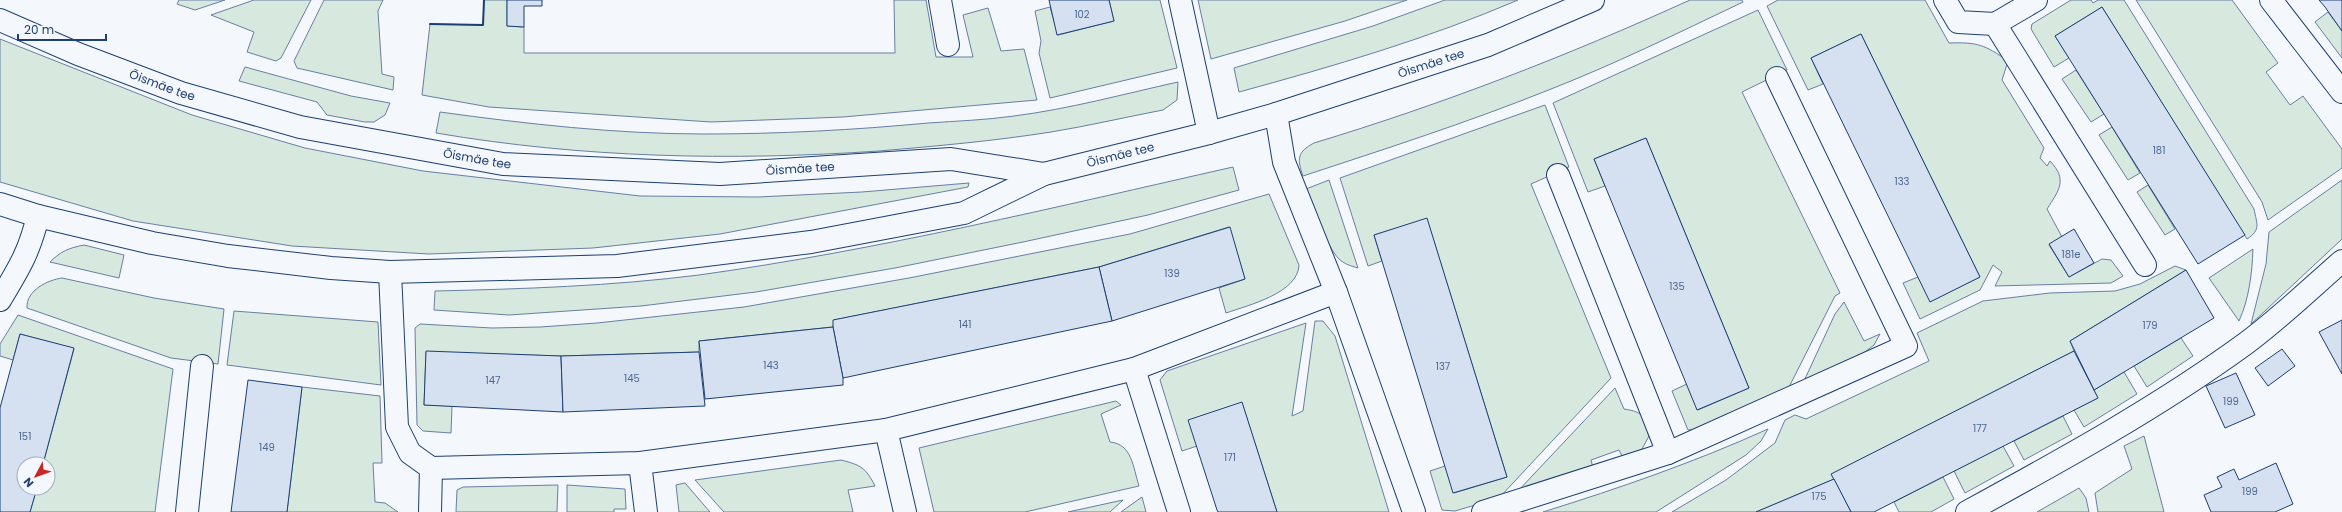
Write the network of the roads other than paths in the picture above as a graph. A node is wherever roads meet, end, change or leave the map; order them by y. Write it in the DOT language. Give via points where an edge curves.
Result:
graph roads {
  1 [pos="940,0"];
  2 [pos="1180,0"];
  3 [pos="1593,0"];
  4 [pos="1945,0"];
  5 [pos="2036,0"];
  6 [pos="2271,0"];
  7 [pos="0,20"];
  8 [pos="1995,24"];
  9 [pos="948,45"];
  10 [pos="1777,78"];
  11 [pos="2342,92"];
  12 [pos="1276,114"];
  13 [pos="1209,133"];
  14 [pos="1044,174"];
  15 [pos="1558,175"];
  16 [pos="0,204"];
  17 [pos="38,216"];
  18 [pos="2342,261"];
  19 [pos="2145,264"];
  20 [pos="390,272"];
  21 [pos="1336,292"];
  22 [pos="0,300"];
  23 [pos="202,366"];
  24 [pos="1134,369"];
  25 [pos="886,430"];
  26 [pos="1668,453"];
  27 [pos="640,463"];
  28 [pos="430,468"];
  29 [pos="187,512"];
  30 [pos="430,512"];
  31 [pos="646,512"];
  32 [pos="905,512"];
  33 [pos="1179,512"];
  34 [pos="1414,512"];
  35 [pos="1483,512"];
  36 [pos="1967,512"];
  1 -- 9 [label="street"];
  2 -- 13 [label="street"];
  3 -- 12 [label="street, Õismäe tee" via="1488,45"];
  4 -- 8 [label="street" via="1958,22"];
  5 -- 8 [label="street"];
  6 -- 11 [label="street"];
  7 -- 14 [label="street, Õismäe tee" via="78,54 181,93 300,127 503,164 720,174 951,159"];
  8 -- 19 [label="street"];
  10 -- 26 [label="street" via="1906,346"];
  12 -- 13 [label="street, Õismäe tee"];
  12 -- 21 [label="street" via="1284,162"];
  13 -- 14 [label="street, Õismäe tee"];
  14 -- 20 [label="street" via="964,213 811,242 618,266"];
  15 -- 26 [label="street"];
  16 -- 17 [label="street"];
  17 -- 20 [label="street" via="152,243 228,256"];
  17 -- 22 [label="street" via="31,245 22,265"];
  18 -- 36 [label="street" via="2246,343 2171,394 2071,456"];
  20 -- 28 [label="street" via="397,427 410,453"];
  21 -- 24 [label="street"];
  21 -- 34 [label="street"];
  23 -- 29 [label="street"];
  24 -- 25 [label="street"];
  24 -- 33 [label="street"];
  25 -- 27 [label="street"];
  25 -- 32 [label="street"];
  26 -- 35 [label="street"];
  27 -- 28 [label="street"];
  27 -- 31 [label="street"];
  28 -- 30 [label="street"];
}
